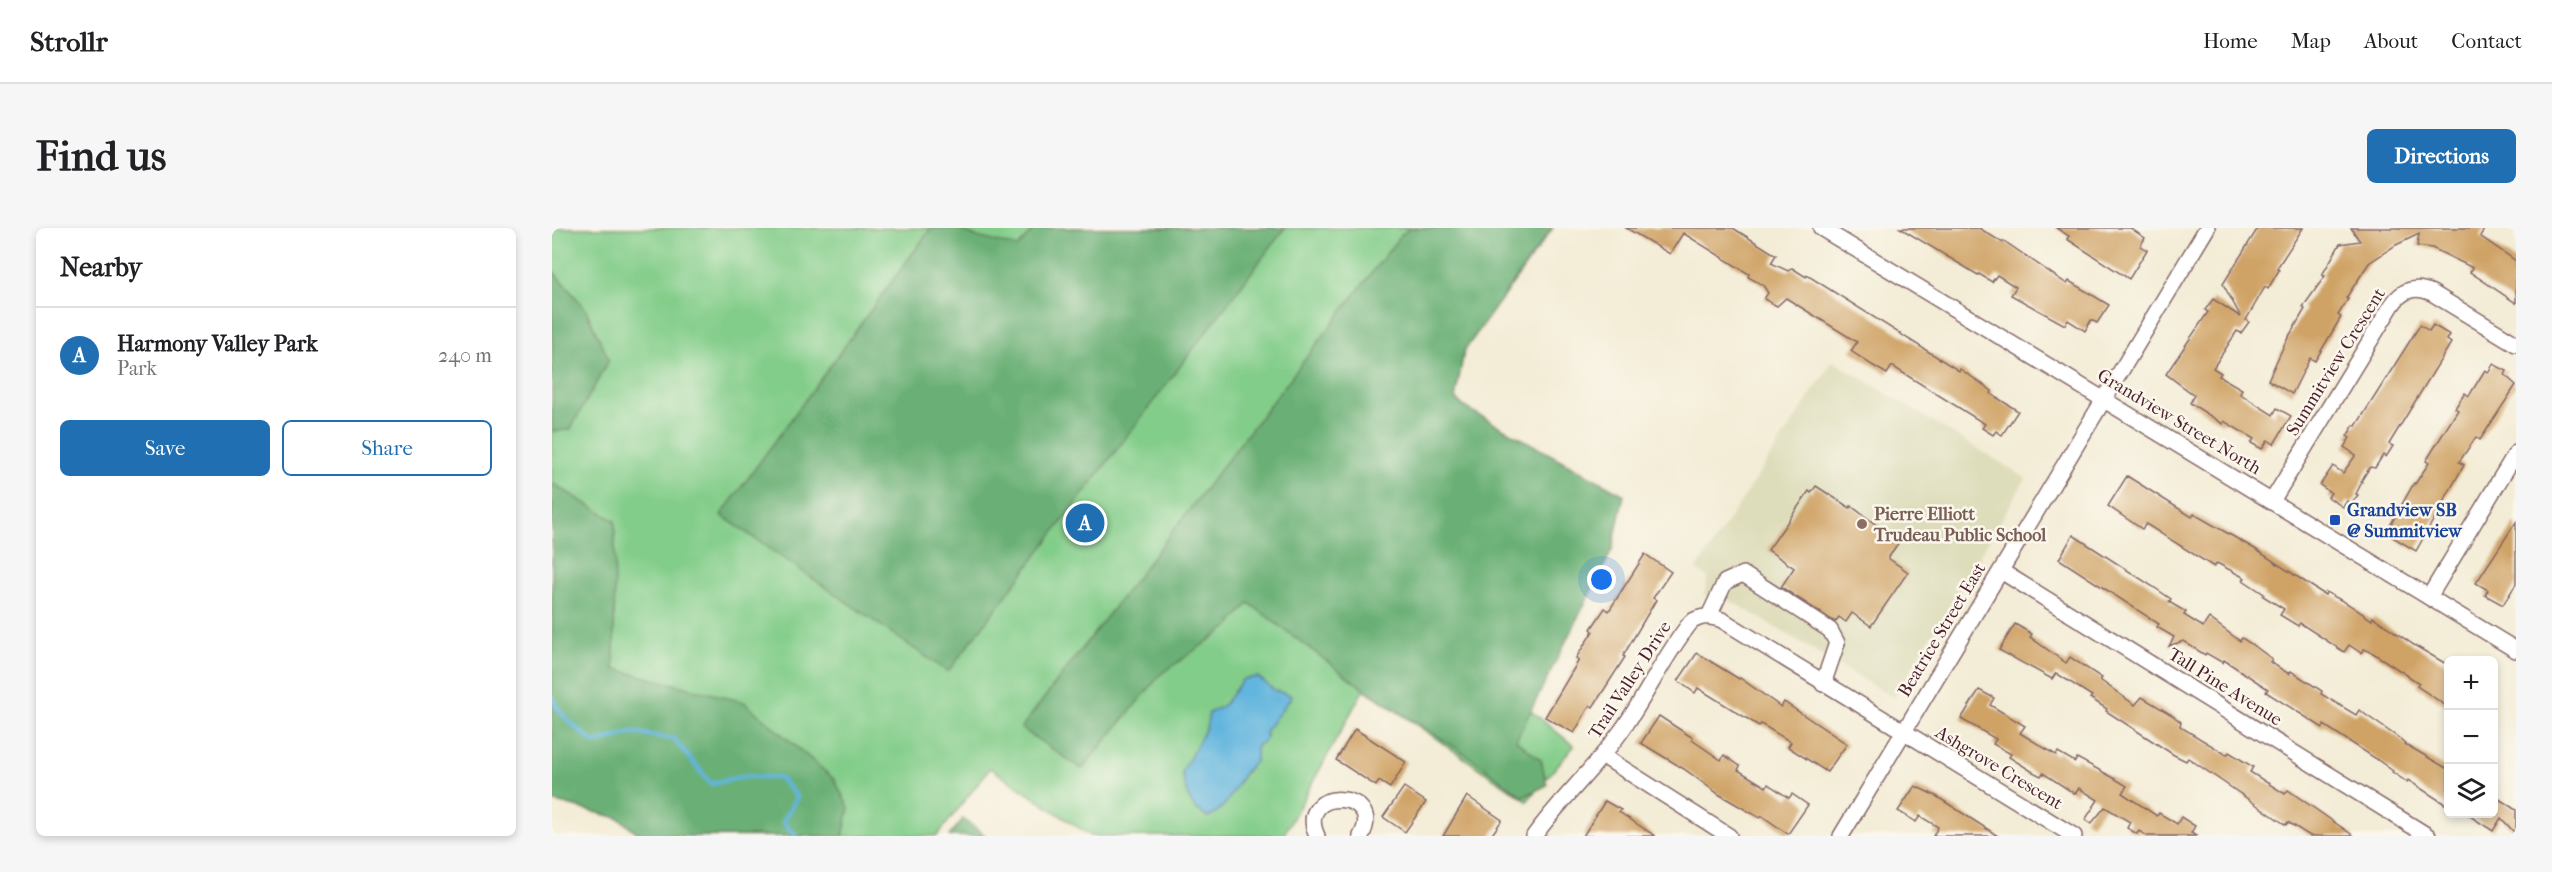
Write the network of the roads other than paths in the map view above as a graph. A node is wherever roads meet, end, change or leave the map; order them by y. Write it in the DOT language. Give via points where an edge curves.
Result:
graph roads {
  1 [pos="1821,228"];
  2 [pos="2202,230"];
  3 [pos="2516,345"];
  4 [pos="2105,400"];
  5 [pos="2516,453"];
  6 [pos="2272,501"];
  7 [pos="2001,571"];
  8 [pos="2429,597"];
  9 [pos="1709,616"];
  10 [pos="2516,650"];
  11 [pos="1823,684"];
  12 [pos="1903,733"];
  13 [pos="1603,756"];
  14 [pos="1317,836"];
  15 [pos="1361,836"];
  16 [pos="1534,836"];
  17 [pos="1729,836"];
  18 [pos="1841,836"];
  19 [pos="2074,836"];
  20 [pos="2428,836"];
  1 -- 4 [label="street, Grandview Street North"];
  2 -- 4 [label="street, Beatrice Street East"];
  3 -- 6 [label="street, Summitview Crescent" via="2432,293 2418,289 2404,292 2392,305"];
  4 -- 6 [label="street, Grandview Street North"];
  4 -- 7 [label="street, Beatrice Street East"];
  5 -- 8 [label="street"];
  6 -- 8 [label="street, Grandview Street North"];
  7 -- 12 [label="street, Beatrice Street East"];
  7 -- 20 [label="street, Tall Pine Avenue"];
  8 -- 10 [label="street, Grandview Street North"];
  9 -- 11 [label="street"];
  9 -- 11 [label="street" via="1725,582 1743,574 1830,630 1837,643"];
  9 -- 13 [label="street, Trail Valley Drive" via="1699,616 1685,629"];
  11 -- 12 [label="street"];
  12 -- 18 [label="street, Beatrice Street East"];
  12 -- 19 [label="street, Ashgrove Crescent"];
  13 -- 16 [label="street, Trail Valley Drive"];
  13 -- 17 [label="street"];
  14 -- 15 [label="street" via="1317,812 1325,802 1343,798 1363,813"];
}
